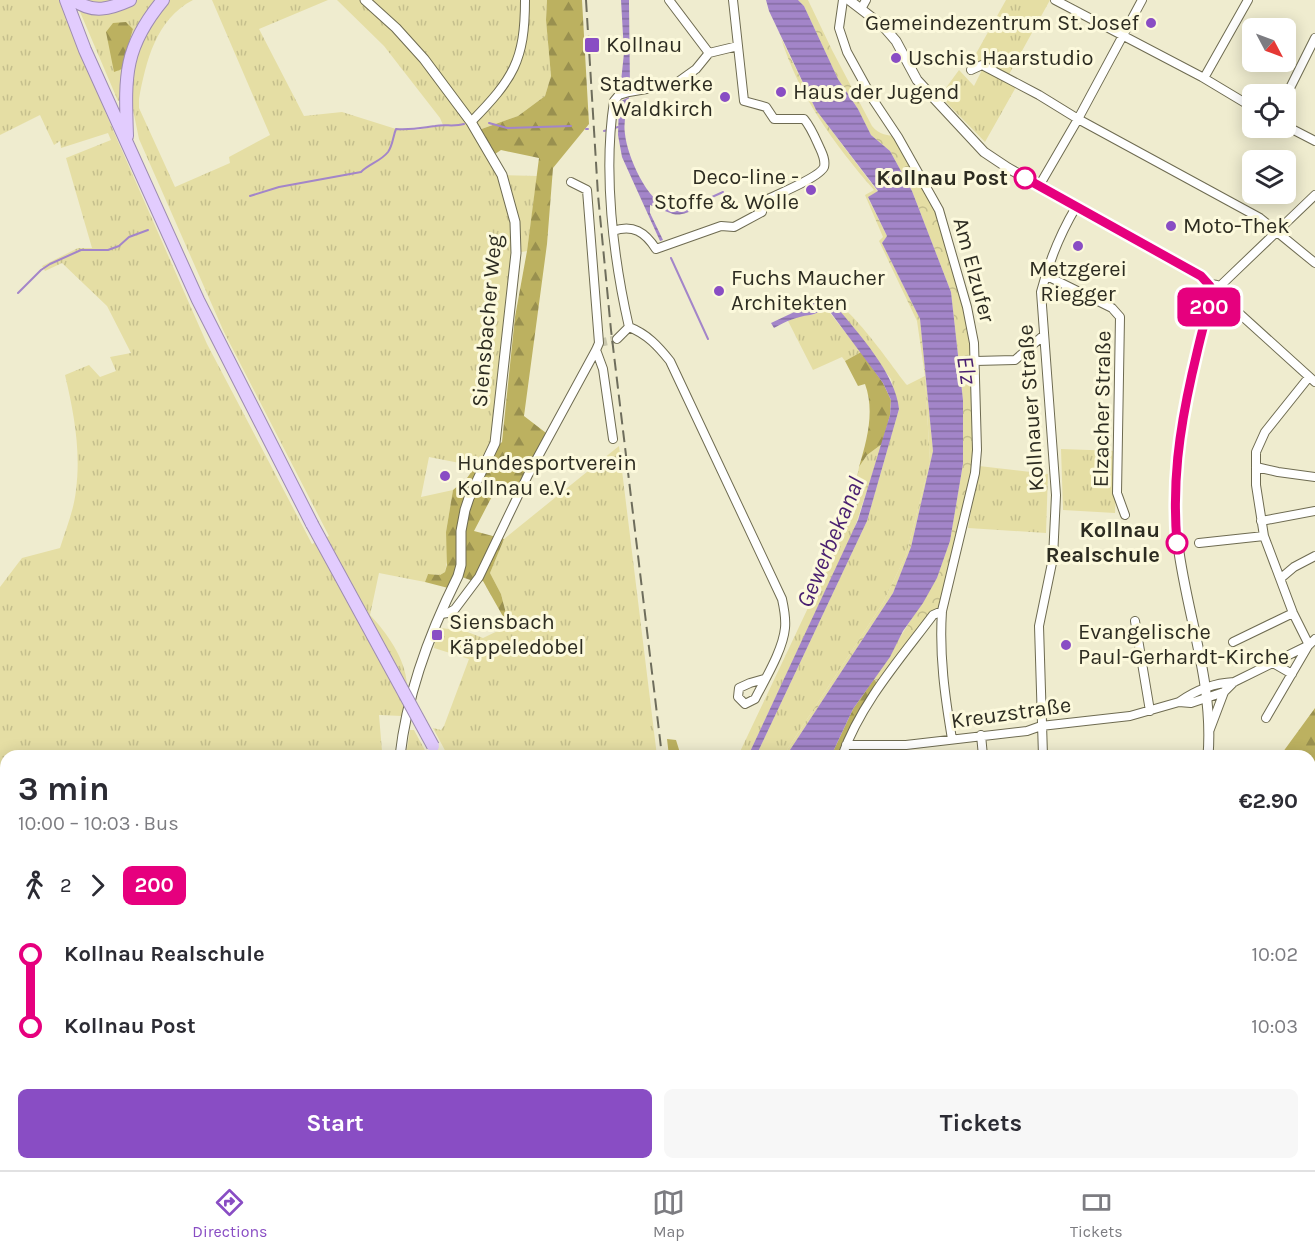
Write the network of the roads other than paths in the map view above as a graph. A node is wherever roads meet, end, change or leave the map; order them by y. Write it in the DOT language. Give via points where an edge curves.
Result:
graph roads {
  1 [pos="66,0"];
  2 [pos="74,0"];
  3 [pos="130,0"];
  4 [pos="163,0"];
  5 [pos="365,0"];
  6 [pos="525,0"];
  7 [pos="669,0"];
  8 [pos="733,0"];
  9 [pos="843,0"];
  10 [pos="849,0"];
  11 [pos="1055,0"];
  12 [pos="1142,0"];
  13 [pos="1248,0"];
  14 [pos="864,4"];
  15 [pos="1123,35"];
  16 [pos="1315,38"];
  17 [pos="738,46"];
  18 [pos="709,53"];
  19 [pos="971,70"];
  20 [pos="1204,78"];
  21 [pos="1292,84"];
  22 [pos="1242,101"];
  23 [pos="1078,119"];
  24 [pos="471,122"];
  25 [pos="1296,131"];
  26 [pos="1315,141"];
  27 [pos="127,143"];
  28 [pos="571,182"];
  29 [pos="1039,186"];
  30 [pos="1315,195"];
  31 [pos="1076,207"];
  32 [pos="613,231"];
  33 [pos="1277,232"];
  34 [pos="1315,263"];
  35 [pos="1045,275"];
  36 [pos="1215,292"];
  37 [pos="629,327"];
  38 [pos="1044,335"];
  39 [pos="617,339"];
  40 [pos="596,350"];
  41 [pos="975,361"];
  42 [pos="1312,379"];
  43 [pos="613,439"];
  44 [pos="1256,467"];
  45 [pos="1315,477"];
  46 [pos="1315,511"];
  47 [pos="1125,515"];
  48 [pos="1261,520"];
  49 [pos="1264,536"];
  50 [pos="1199,543"];
  51 [pos="1315,556"];
  52 [pos="1281,578"];
  53 [pos="942,611"];
  54 [pos="1293,613"];
  55 [pos="441,614"];
  56 [pos="1135,621"];
  57 [pos="1233,642"];
  58 [pos="1312,642"];
  59 [pos="1273,663"];
  60 [pos="1292,674"];
  61 [pos="764,680"];
  62 [pos="1234,682"];
  63 [pos="1206,688"];
  64 [pos="1224,692"];
  65 [pos="1207,698"];
  66 [pos="1179,702"];
  67 [pos="1150,711"];
  68 [pos="1266,718"];
  69 [pos="1041,726"];
  70 [pos="1209,731"];
  71 [pos="981,735"];
  72 [pos="952,739"];
  73 [pos="846,745"];
  74 [pos="401,750"];
  75 [pos="434,750"];
  76 [pos="844,750"];
  77 [pos="982,750"];
  78 [pos="1043,750"];
  79 [pos="1208,750"];
  1 -- 27 [label="highway"];
  2 -- 3 [label="highway" via="101,10"];
  4 -- 27 [label="highway" via="146,20 130,55 125,94"];
  5 -- 24 [label="street, Siensbacher Weg" via="424,59"];
  6 -- 24 [label="street" via="517,64 495,97"];
  7 -- 18 [label="street"];
  8 -- 17 [label="street"];
  9 -- 41 [label="street, Am Elzufer" via="838,27 847,52 939,210 967,307"];
  10 -- 14 [label="street"];
  11 -- 15 [label="street"];
  12 -- 15 [label="street"];
  13 -- 20 [label="street"];
  14 -- 29 [label="street" via="896,41 917,80 984,152"];
  15 -- 20 [label="street"];
  15 -- 23 [label="street"];
  16 -- 21 [label="street"];
  17 -- 18 [label="street"];
  17 -- 32 [label="street" via="744,101 766,107 774,119 804,119 823,154 823,169 766,200 762,212 734,227 722,226 656,249 641,233 624,228"];
  18 -- 32 [label="street" via="696,69 675,84 630,92 614,100 610,163"];
  19 -- 23 [label="street" via="982,65"];
  20 -- 22 [label="street"];
  23 -- 29 [label="street"];
  23 -- 33 [label="street" via="1250,212"];
  24 -- 55 [label="street, Siensbacher Weg" via="502,175 515,222 516,253 495,443 467,504 461,531 461,565"];
  25 -- 26 [label="street"];
  27 -- 75 [label="highway, bridge" via="223,352"];
  28 -- 40 [label="street" via="587,190 599,343"];
  29 -- 31 [label="street"];
  30 -- 33 [label="street"];
  31 -- 35 [label="street, Kollnauer Straße"];
  31 -- 36 [label="street" via="1201,276"];
  32 -- 37 [label="street"];
  33 -- 34 [label="street"];
  33 -- 36 [label="street"];
  35 -- 38 [label="street, Kollnauer Straße" via="1041,292"];
  35 -- 47 [label="street, Elzacher Straße" via="1112,308 1120,317 1117,493"];
  36 -- 42 [label="street"];
  36 -- 63 [label="street" via="1183,415 1174,482 1178,546"];
  37 -- 39 [label="street"];
  37 -- 61 [label="street" via="652,339 670,361 782,599 785,630"];
  38 -- 41 [label="street" via="1015,360"];
  38 -- 69 [label="street, Kollnauer Straße" via="1056,495 1053,558 1039,626"];
  40 -- 43 [label="street" via="603,369"];
  40 -- 55 [label="street" via="528,474 489,559 460,603"];
  41 -- 53 [label="street, Am Elzufer" via="975,473"];
  42 -- 44 [label="street" via="1265,432 1256,452"];
  44 -- 45 [label="street"];
  44 -- 48 [label="street"];
  46 -- 48 [label="street"];
  48 -- 49 [label="street"];
  49 -- 50 [label="street"];
  49 -- 52 [label="street"];
  51 -- 52 [label="street"];
  52 -- 54 [label="street"];
  53 -- 72 [label="street, Am Elzufer" via="944,692"];
  53 -- 73 [label="street" via="933,615 874,695"];
  54 -- 57 [label="street"];
  54 -- 58 [label="street"];
  55 -- 74 [label="street, Siensbacher Weg" via="423,657"];
  56 -- 67 [label="street"];
  58 -- 59 [label="street"];
  58 -- 60 [label="street"];
  59 -- 60 [label="street"];
  59 -- 62 [label="street"];
  60 -- 68 [label="street"];
  62 -- 63 [label="street, Kreuzstraße"];
  62 -- 64 [label="street"];
  63 -- 65 [label="street"];
  63 -- 66 [label="street, Kreuzstraße"];
  64 -- 65 [label="street, Kreuzstraße"];
  64 -- 70 [label="street"];
  65 -- 66 [label="street, Kreuzstraße"];
  65 -- 70 [label="street"];
  66 -- 67 [label="street, Kreuzstraße"];
  67 -- 69 [label="street, Kreuzstraße"];
  69 -- 71 [label="street, Kreuzstraße"];
  69 -- 78 [label="street, Kollnauer Straße"];
  70 -- 79 [label="street"];
  71 -- 72 [label="street, Kreuzstraße"];
  71 -- 77 [label="street"];
  72 -- 73 [label="street, Kreuzstraße" via="906,745"];
  73 -- 76 [label="street"];
}
